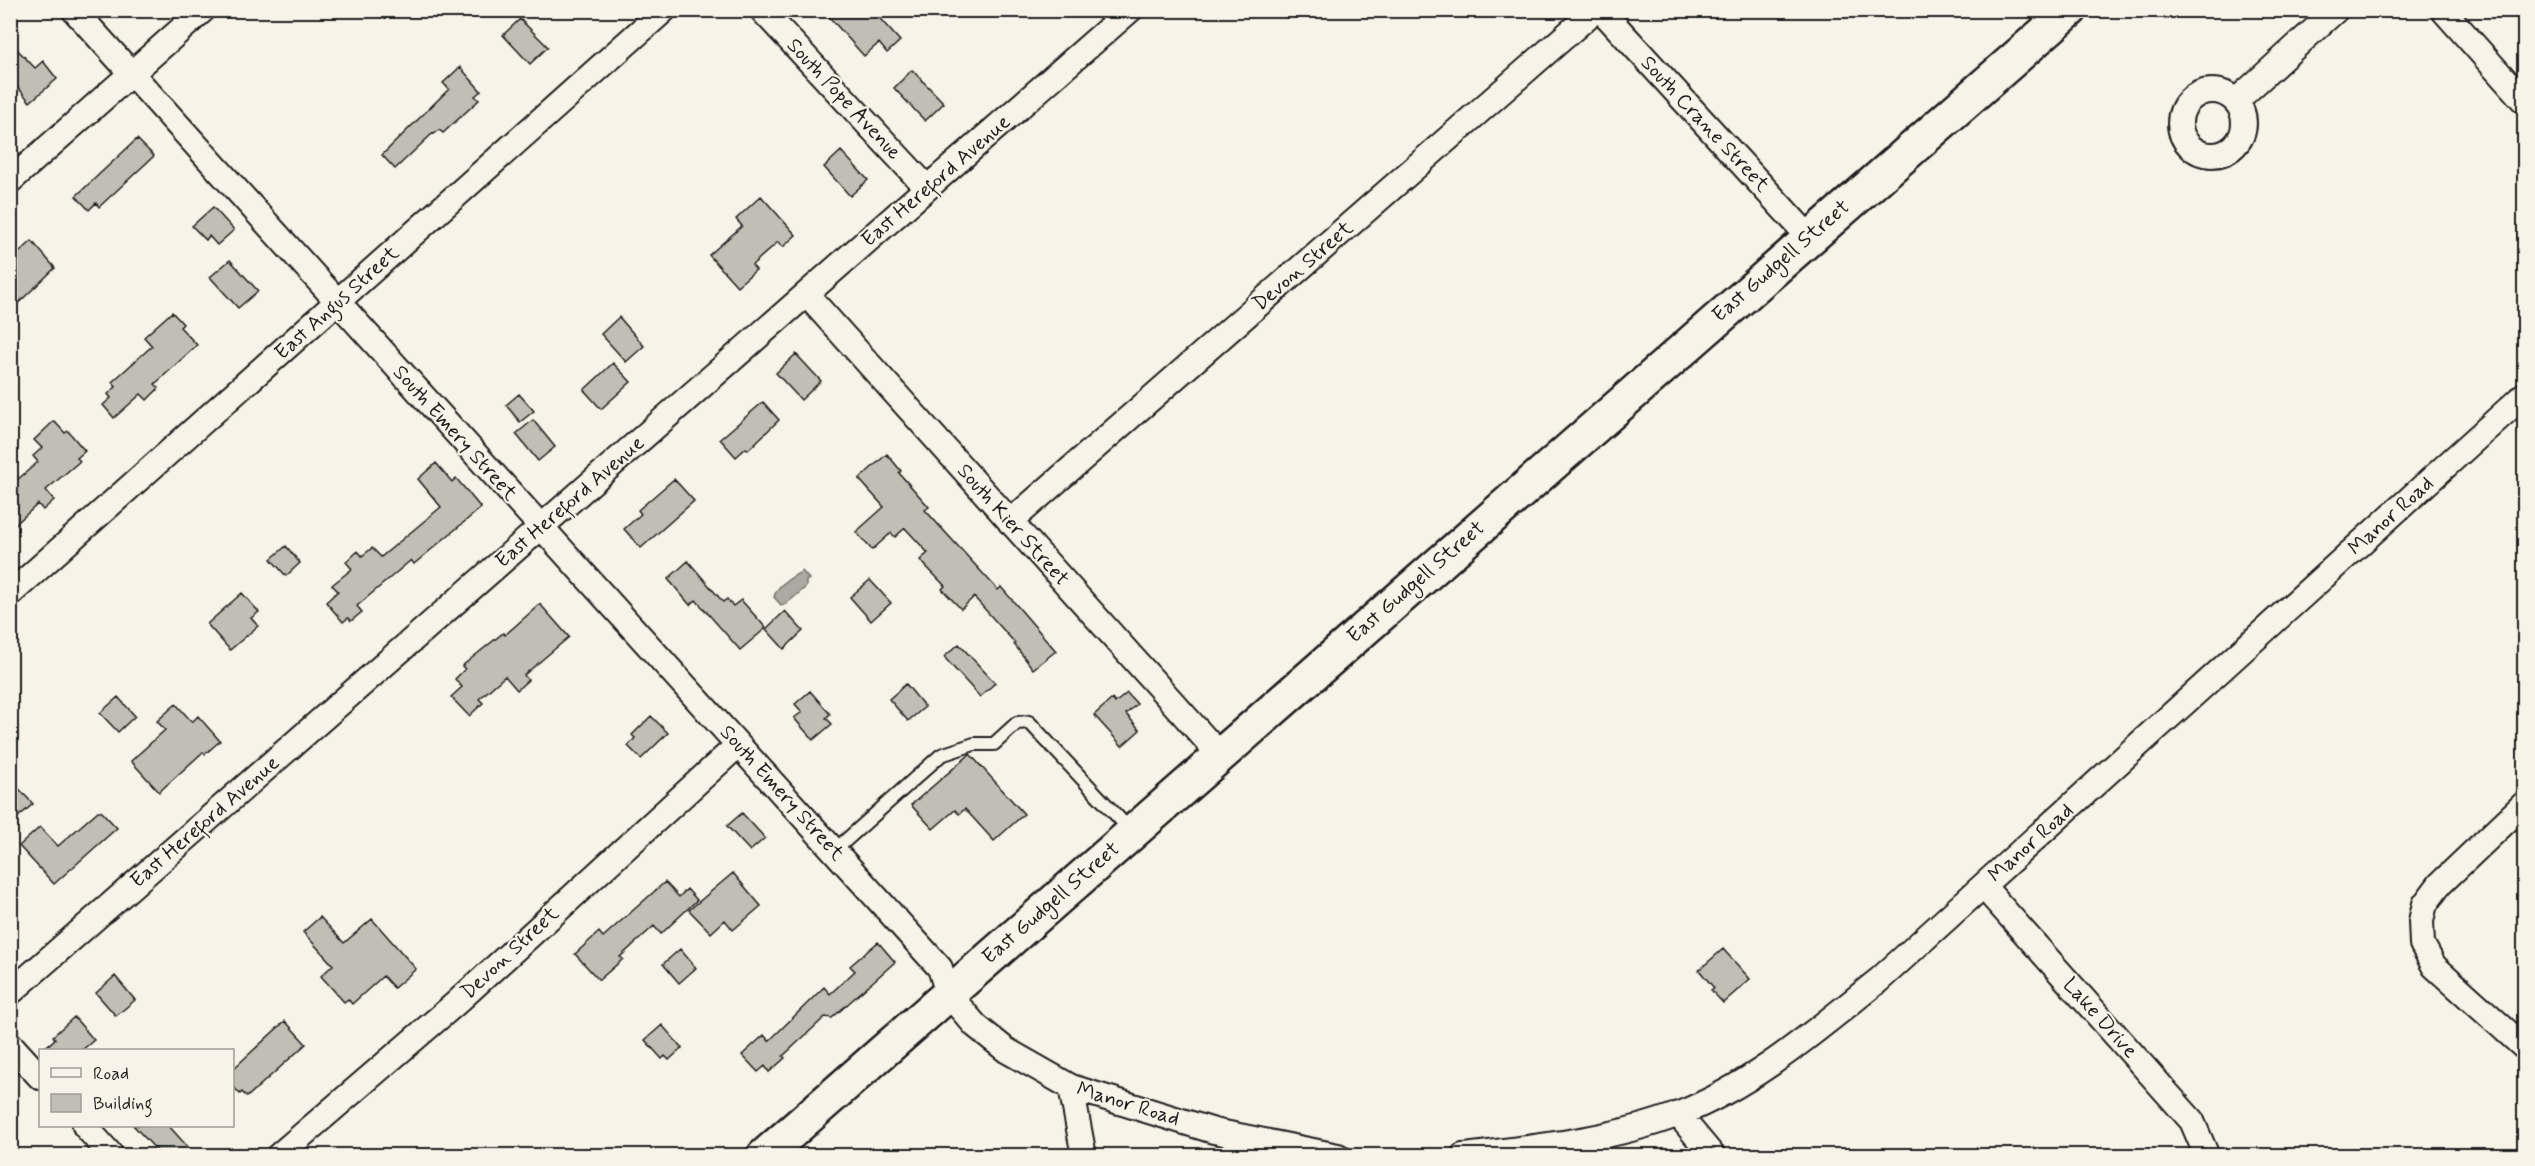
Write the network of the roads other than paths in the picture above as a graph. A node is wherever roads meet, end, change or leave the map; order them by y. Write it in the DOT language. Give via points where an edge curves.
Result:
graph roads {
  1 [pos="74,10"];
  2 [pos="203,10"];
  3 [pos="664,10"];
  4 [pos="762,10"];
  5 [pos="1130,10"];
  6 [pos="1595,10"];
  7 [pos="1601,10"];
  8 [pos="2070,10"];
  9 [pos="2336,10"];
  10 [pos="2443,10"];
  11 [pos="132,75"];
  12 [pos="2524,100"];
  13 [pos="2236,101"];
  14 [pos="10,181"];
  15 [pos="927,188"];
  16 [pos="1809,237"];
  17 [pos="807,296"];
  18 [pos="338,302"];
  19 [pos="2524,395"];
  20 [pos="1010,522"];
  21 [pos="540,527"];
  22 [pos="10,594"];
  23 [pos="738,744"];
  24 [pos="1219,754"];
  25 [pos="2524,804"];
  26 [pos="1132,831"];
  27 [pos="834,851"];
  28 [pos="1983,886"];
  29 [pos="10,993"];
  30 [pos="948,994"];
  31 [pos="10,1044"];
  32 [pos="2524,1047"];
  33 [pos="39,1076"];
  34 [pos="1071,1087"];
  35 [pos="1678,1114"];
  36 [pos="87,1127"];
  37 [pos="112,1155"];
  38 [pos="278,1155"];
  39 [pos="764,1155"];
  40 [pos="1084,1155"];
  41 [pos="1338,1155"];
  42 [pos="1463,1155"];
  43 [pos="1713,1155"];
  44 [pos="2207,1155"];
  1 -- 11 [label="street, South Emery Street"];
  2 -- 11 [label="street"];
  3 -- 18 [label="street, East Angus Street"];
  4 -- 15 [label="street, South Pope Avenue"];
  5 -- 15 [label="street, East Hereford Avenue"];
  6 -- 20 [label="street, Devon Street"];
  7 -- 16 [label="street, South Crane Street"];
  8 -- 16 [label="street, East Gudgell Street"];
  9 -- 13 [label="street"];
  10 -- 12 [label="street"];
  11 -- 14 [label="street"];
  11 -- 18 [label="street, South Emery Street"];
  15 -- 17 [label="street, East Hereford Avenue"];
  16 -- 24 [label="street, East Gudgell Street"];
  17 -- 20 [label="street, South Kier Street"];
  17 -- 21 [label="street, East Hereford Avenue"];
  18 -- 21 [label="street, South Emery Street"];
  18 -- 22 [label="street, East Angus Street"];
  19 -- 28 [label="street, Manor Road"];
  20 -- 24 [label="street, South Kier Street"];
  21 -- 23 [label="street, South Emery Street"];
  21 -- 29 [label="street, East Hereford Avenue"];
  23 -- 27 [label="street, South Emery Street"];
  23 -- 38 [label="street, Devon Street" via="455,1004"];
  24 -- 26 [label="street, East Gudgell Street"];
  25 -- 32 [label="street" via="2440,884 2426,904 2421,921 2422,944 2434,966"];
  26 -- 27 [label="lane" via="1029,722 1017,723 994,744 974,744 941,755"];
  26 -- 30 [label="street, East Gudgell Street"];
  27 -- 30 [label="street, South Emery Street" via="940,968"];
  28 -- 35 [label="street, Manor Road" via="1879,980 1786,1054 1739,1085"];
  28 -- 44 [label="street, Lake Drive" via="2192,1121"];
  30 -- 34 [label="street, Manor Road" via="975,1026 1006,1050"];
  30 -- 39 [label="street, East Gudgell Street"];
  31 -- 33 [label="street"];
  34 -- 40 [label="street"];
  34 -- 41 [label="street, Manor Road" via="1214,1131"];
  35 -- 42 [label="street, Manor Road" via="1532,1148"];
  35 -- 43 [label="street"];
  36 -- 37 [label="street"];
}
